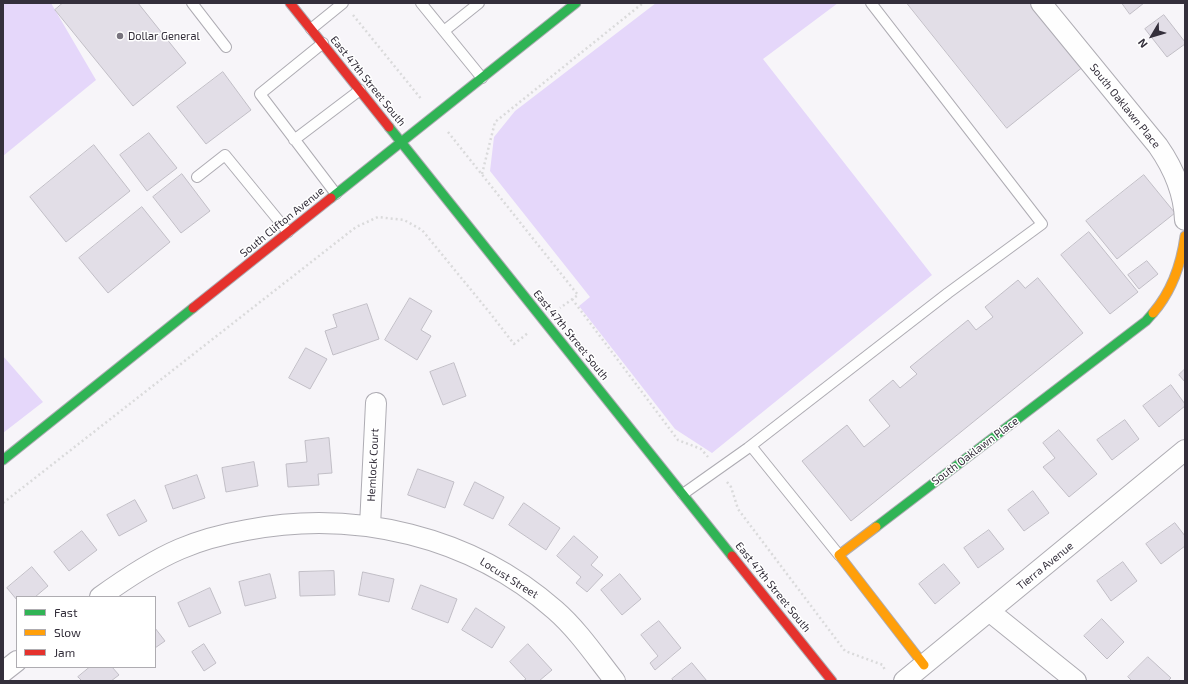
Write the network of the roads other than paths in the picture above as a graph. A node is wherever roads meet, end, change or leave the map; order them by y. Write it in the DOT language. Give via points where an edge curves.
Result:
graph roads {
  1 [pos="192,3"];
  2 [pos="290,3"];
  3 [pos="422,3"];
  4 [pos="479,3"];
  5 [pos="871,3"];
  6 [pos="1041,3"];
  7 [pos="573,4"];
  8 [pos="346,6"];
  9 [pos="311,29"];
  10 [pos="444,31"];
  11 [pos="322,43"];
  12 [pos="226,47"];
  13 [pos="482,78"];
  14 [pos="360,90"];
  15 [pos="294,140"];
  16 [pos="402,142"];
  17 [pos="197,177"];
  18 [pos="336,194"];
  19 [pos="1185,220"];
  20 [pos="288,232"];
  21 [pos="1185,236"];
  22 [pos="376,403"];
  23 [pos="751,446"];
  24 [pos="1185,450"];
  25 [pos="3,460"];
  26 [pos="683,494"];
  27 [pos="370,526"];
  28 [pos="838,555"];
  29 [pos="101,596"];
  30 [pos="989,611"];
  31 [pos="16,662"];
  32 [pos="924,666"];
  33 [pos="3,672"];
  34 [pos="896,678"];
  35 [pos="615,681"];
  36 [pos="832,681"];
  37 [pos="1076,681"];
  1 -- 12 [label="lane"];
  2 -- 9 [label="street, East 47th Street South"];
  3 -- 10 [label="lane"];
  4 -- 10 [label="lane"];
  5 -- 23 [label="lane" via="1042,224 948,293"];
  6 -- 19 [label="street, South Oaklawn Place" via="1167,159 1179,185"];
  7 -- 13 [label="street, South Clifton Avenue"];
  8 -- 9 [label="lane"];
  9 -- 11 [label="street, East 47th Street South"];
  10 -- 13 [label="lane"];
  11 -- 14 [label="street, East 47th Street South"];
  11 -- 15 [label="lane" via="260,94"];
  13 -- 16 [label="street, South Clifton Avenue"];
  14 -- 15 [label="lane"];
  14 -- 16 [label="street, East 47th Street South"];
  15 -- 18 [label="lane"];
  16 -- 18 [label="street, South Clifton Avenue"];
  16 -- 26 [label="street, East 47th Street South"];
  17 -- 20 [label="lane" via="225,155"];
  18 -- 20 [label="street, South Clifton Avenue"];
  20 -- 25 [label="street, South Clifton Avenue"];
  21 -- 28 [label="street, South Oaklawn Place" via="1175,278 1164,299 1146,321"];
  22 -- 27 [label="street, Hemlock Court"];
  23 -- 26 [label="lane"];
  23 -- 28 [label="lane"];
  24 -- 30 [label="street, Tierra Avenue"];
  26 -- 36 [label="street, East 47th Street South"];
  27 -- 29 [label="street, Locust Street" via="301,523 233,532 180,549 155,561"];
  27 -- 35 [label="street, Locust Street" via="448,545 515,579 570,624"];
  28 -- 32 [label="street"];
  30 -- 32 [label="street, Tierra Avenue"];
  30 -- 37 [label="street"];
  31 -- 33 [label="street"];
  32 -- 34 [label="street, Tierra Avenue"];
}
